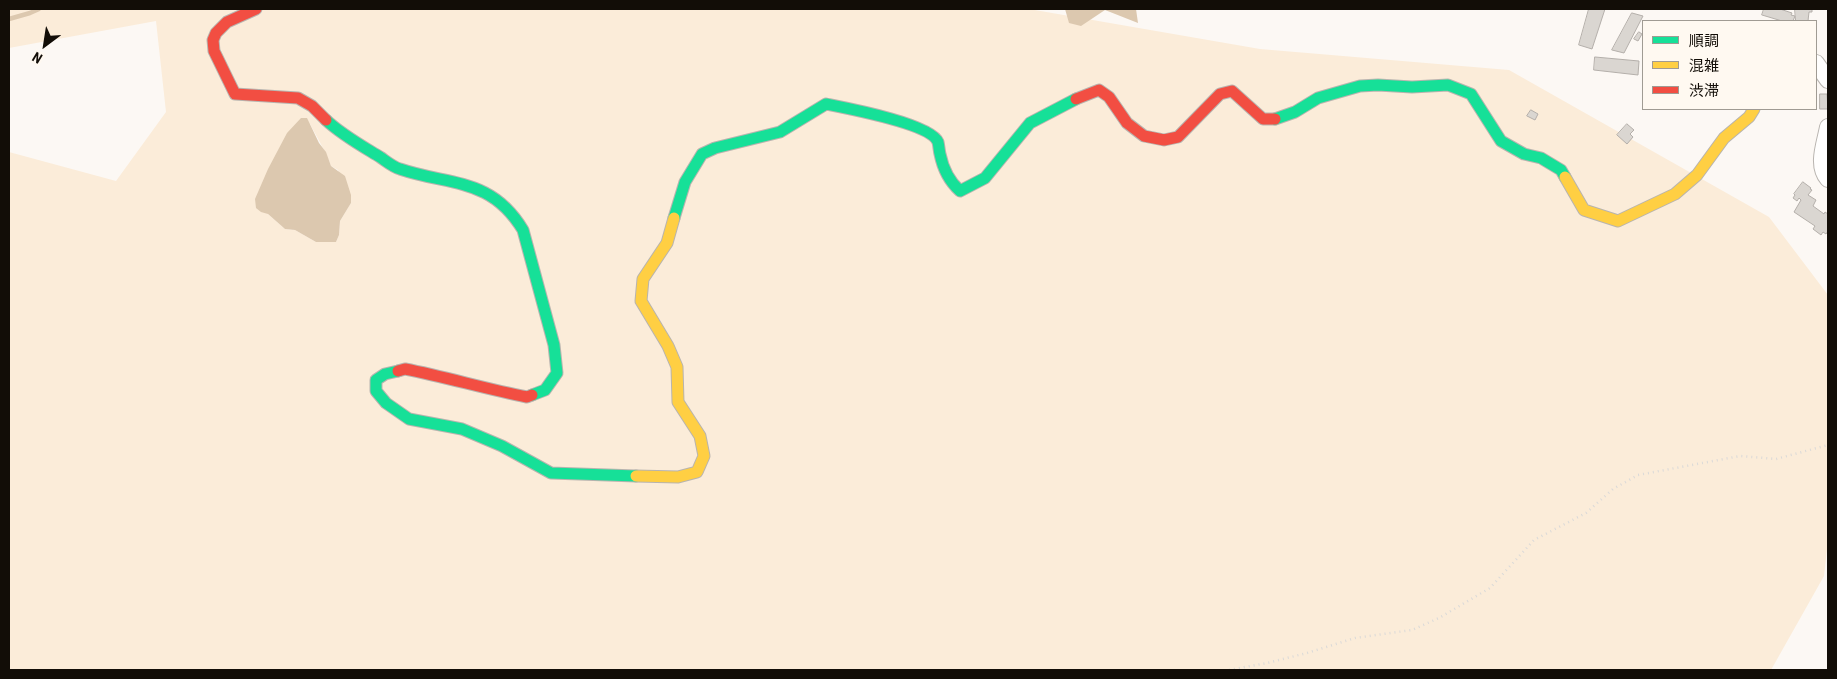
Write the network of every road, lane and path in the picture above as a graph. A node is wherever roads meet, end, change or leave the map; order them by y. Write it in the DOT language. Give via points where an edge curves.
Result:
graph roads {
  1 [pos="256,9"];
  2 [pos="1817,64"];
  3 [pos="1828,80"];
  4 [pos="1753,110"];
  5 [pos="1828,127"];
  6 [pos="1828,179"];
  7 [pos="1828,445"];
  8 [pos="1229,670"];
  1 -- 4 [label="street" via="233,17 213,37 213,47 228,85 235,94 298,98 398,169 469,186 492,197 515,217 523,230 554,345 557,373 545,390 527,397 405,369 376,380 376,391 386,404 409,418 462,429 551,473 678,477 697,472 704,456 700,436 678,402 677,367 642,301 643,279 667,243 685,182 702,154 780,132 826,104 924,129 938,140 940,157 952,184 960,191 985,178 1030,123 1099,90 1109,97 1127,123 1144,136 1164,140 1178,137 1220,94 1232,91 1263,119 1275,119 1318,98 1360,86 1448,85 1471,94 1501,142 1561,170 1584,210 1618,221 1675,194 1698,175 1724,138"];
  2 -- 3 [label="street"];
  5 -- 6 [label="street" via="1822,163 1823,174"];
  7 -- 8 [label="path" via="1776,459 1740,456 1638,475 1614,489 1586,513 1534,540 1490,588 1439,618 1412,630 1355,638 1307,653"];
}
